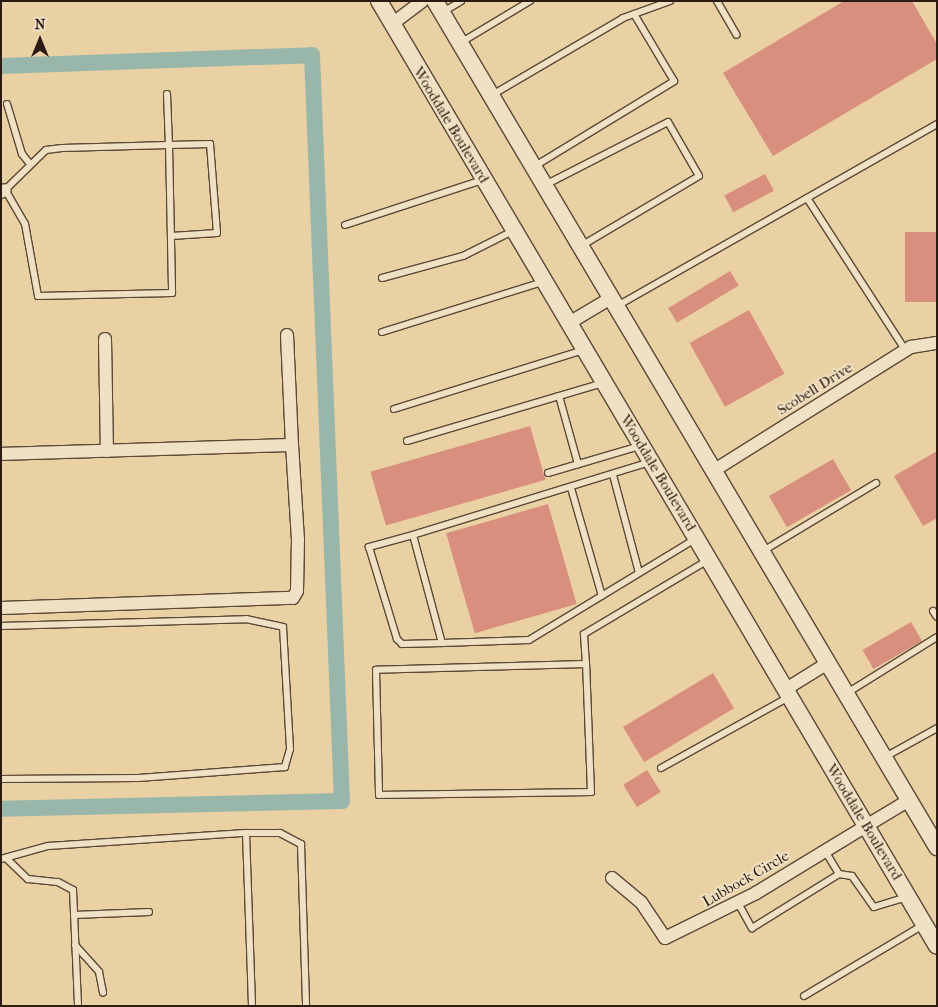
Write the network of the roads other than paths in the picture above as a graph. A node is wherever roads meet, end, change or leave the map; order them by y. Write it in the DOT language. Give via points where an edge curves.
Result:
graph roads {
  1 [pos="379,1"];
  2 [pos="422,1"];
  3 [pos="461,1"];
  4 [pos="530,1"];
  5 [pos="670,1"];
  6 [pos="717,1"];
  7 [pos="438,7"];
  8 [pos="634,14"];
  9 [pos="392,24"];
  10 [pos="737,35"];
  11 [pos="460,43"];
  12 [pos="167,94"];
  13 [pos="491,96"];
  14 [pos="8,104"];
  15 [pos="937,124"];
  16 [pos="169,145"];
  17 [pos="30,164"];
  18 [pos="533,167"];
  19 [pos="484,180"];
  20 [pos="544,185"];
  21 [pos="3,191"];
  22 [pos="807,198"];
  23 [pos="345,225"];
  24 [pos="514,230"];
  25 [pos="171,236"];
  26 [pos="580,247"];
  27 [pos="382,278"];
  28 [pos="544,282"];
  29 [pos="614,302"];
  30 [pos="569,323"];
  31 [pos="382,332"];
  32 [pos="286,335"];
  33 [pos="106,339"];
  34 [pos="937,343"];
  35 [pos="585,350"];
  36 [pos="906,351"];
  37 [pos="604,383"];
  38 [pos="559,396"];
  39 [pos="394,409"];
  40 [pos="407,441"];
  41 [pos="292,445"];
  42 [pos="642,446"];
  43 [pos="107,451"];
  44 [pos="1,454"];
  45 [pos="651,462"];
  46 [pos="578,464"];
  47 [pos="714,471"];
  48 [pos="548,473"];
  49 [pos="613,475"];
  50 [pos="876,483"];
  51 [pos="571,488"];
  52 [pos="413,535"];
  53 [pos="696,538"];
  54 [pos="762,552"];
  55 [pos="709,560"];
  56 [pos="639,573"];
  57 [pos="602,596"];
  58 [pos="1,608"];
  59 [pos="1,626"];
  60 [pos="937,637"];
  61 [pos="442,643"];
  62 [pos="586,664"];
  63 [pos="828,664"];
  64 [pos="788,693"];
  65 [pos="846,693"];
  66 [pos="937,728"];
  67 [pos="884,757"];
  68 [pos="661,768"];
  69 [pos="1,779"];
  70 [pos="909,800"];
  71 [pos="867,826"];
  72 [pos="246,833"];
  73 [pos="937,847"];
  74 [pos="826,852"];
  75 [pos="4,859"];
  76 [pos="839,874"];
  77 [pos="612,878"];
  78 [pos="908,896"];
  79 [pos="738,903"];
  80 [pos="149,912"];
  81 [pos="74,915"];
  82 [pos="924,924"];
  83 [pos="75,945"];
  84 [pos="937,946"];
  85 [pos="103,993"];
  86 [pos="804,996"];
  87 [pos="78,1006"];
  88 [pos="252,1006"];
  89 [pos="306,1006"];
  1 -- 9 [label="street, Wooddale Boulevard"];
  2 -- 9 [label="street"];
  3 -- 7 [label="lane"];
  4 -- 11 [label="lane"];
  5 -- 8 [label="lane"];
  6 -- 10 [label="lane"];
  7 -- 11 [label="street"];
  8 -- 13 [label="lane"];
  8 -- 18 [label="lane" via="674,81"];
  9 -- 19 [label="street, Wooddale Boulevard"];
  11 -- 13 [label="street"];
  12 -- 16 [label="lane"];
  13 -- 18 [label="street"];
  14 -- 17 [label="lane" via="22,154"];
  15 -- 22 [label="lane"];
  16 -- 17 [label="lane" via="46,150"];
  16 -- 25 [label="lane"];
  16 -- 25 [label="lane" via="210,144 217,232"];
  17 -- 21 [label="lane"];
  18 -- 20 [label="street"];
  19 -- 23 [label="lane"];
  19 -- 24 [label="street, Wooddale Boulevard"];
  20 -- 26 [label="street"];
  20 -- 26 [label="lane" via="668,122 699,176"];
  21 -- 25 [label="lane" via="24,224 38,296 172,293"];
  22 -- 29 [label="lane"];
  22 -- 36 [label="lane"];
  24 -- 27 [label="lane" via="463,256"];
  24 -- 28 [label="street, Wooddale Boulevard"];
  26 -- 29 [label="street"];
  28 -- 30 [label="street, Wooddale Boulevard"];
  28 -- 31 [label="lane"];
  29 -- 30 [label="street"];
  29 -- 47 [label="street"];
  30 -- 35 [label="street, Wooddale Boulevard"];
  32 -- 41 [label="street"];
  33 -- 43 [label="street"];
  34 -- 36 [label="street, Scobell Drive"];
  35 -- 37 [label="street, Wooddale Boulevard"];
  35 -- 39 [label="lane"];
  36 -- 47 [label="street, Scobell Drive"];
  37 -- 38 [label="lane"];
  37 -- 42 [label="street, Wooddale Boulevard"];
  38 -- 40 [label="lane"];
  38 -- 46 [label="lane"];
  41 -- 43 [label="street"];
  41 -- 58 [label="street" via="298,540 297,591 292,598"];
  42 -- 45 [label="street, Wooddale Boulevard"];
  42 -- 46 [label="lane"];
  43 -- 44 [label="street"];
  45 -- 49 [label="lane"];
  45 -- 53 [label="street, Wooddale Boulevard"];
  46 -- 48 [label="lane"];
  47 -- 54 [label="street"];
  49 -- 51 [label="lane"];
  49 -- 56 [label="lane"];
  50 -- 54 [label="lane"];
  51 -- 52 [label="lane"];
  51 -- 57 [label="lane"];
  52 -- 61 [label="lane"];
  52 -- 61 [label="lane" via="369,547 397,639 402,644"];
  53 -- 55 [label="street, Wooddale Boulevard"];
  53 -- 56 [label="lane"];
  54 -- 63 [label="street"];
  55 -- 62 [label="lane" via="584,634"];
  55 -- 64 [label="street, Wooddale Boulevard"];
  56 -- 57 [label="lane"];
  57 -- 61 [label="lane" via="529,640"];
  59 -- 69 [label="lane" via="246,620 284,627 290,750 286,767 138,778"];
  60 -- 65 [label="lane"];
  62 -- 62 [label="lane" via="591,792 379,795 376,670"];
  63 -- 64 [label="street"];
  63 -- 65 [label="street"];
  64 -- 68 [label="lane"];
  64 -- 71 [label="street, Wooddale Boulevard"];
  65 -- 67 [label="street"];
  66 -- 67 [label="lane"];
  67 -- 70 [label="street"];
  70 -- 71 [label="street, Lubbock Circle"];
  70 -- 73 [label="street"];
  71 -- 74 [label="street, Lubbock Circle"];
  71 -- 78 [label="street, Wooddale Boulevard"];
  72 -- 75 [label="lane" via="48,846"];
  72 -- 88 [label="lane"];
  72 -- 89 [label="lane" via="280,833 300,844"];
  74 -- 76 [label="lane"];
  74 -- 79 [label="street, Lubbock Circle"];
  75 -- 81 [label="lane" via="28,880 58,882 73,890"];
  76 -- 78 [label="lane" via="852,876 874,907"];
  76 -- 79 [label="lane" via="752,928"];
  77 -- 79 [label="street, Lubbock Circle" via="641,902 665,938"];
  78 -- 82 [label="street, Wooddale Boulevard"];
  80 -- 81 [label="lane"];
  81 -- 83 [label="lane"];
  82 -- 84 [label="street, Wooddale Boulevard"];
  82 -- 86 [label="lane"];
  83 -- 85 [label="lane" via="99,972"];
  83 -- 87 [label="lane"];
}
